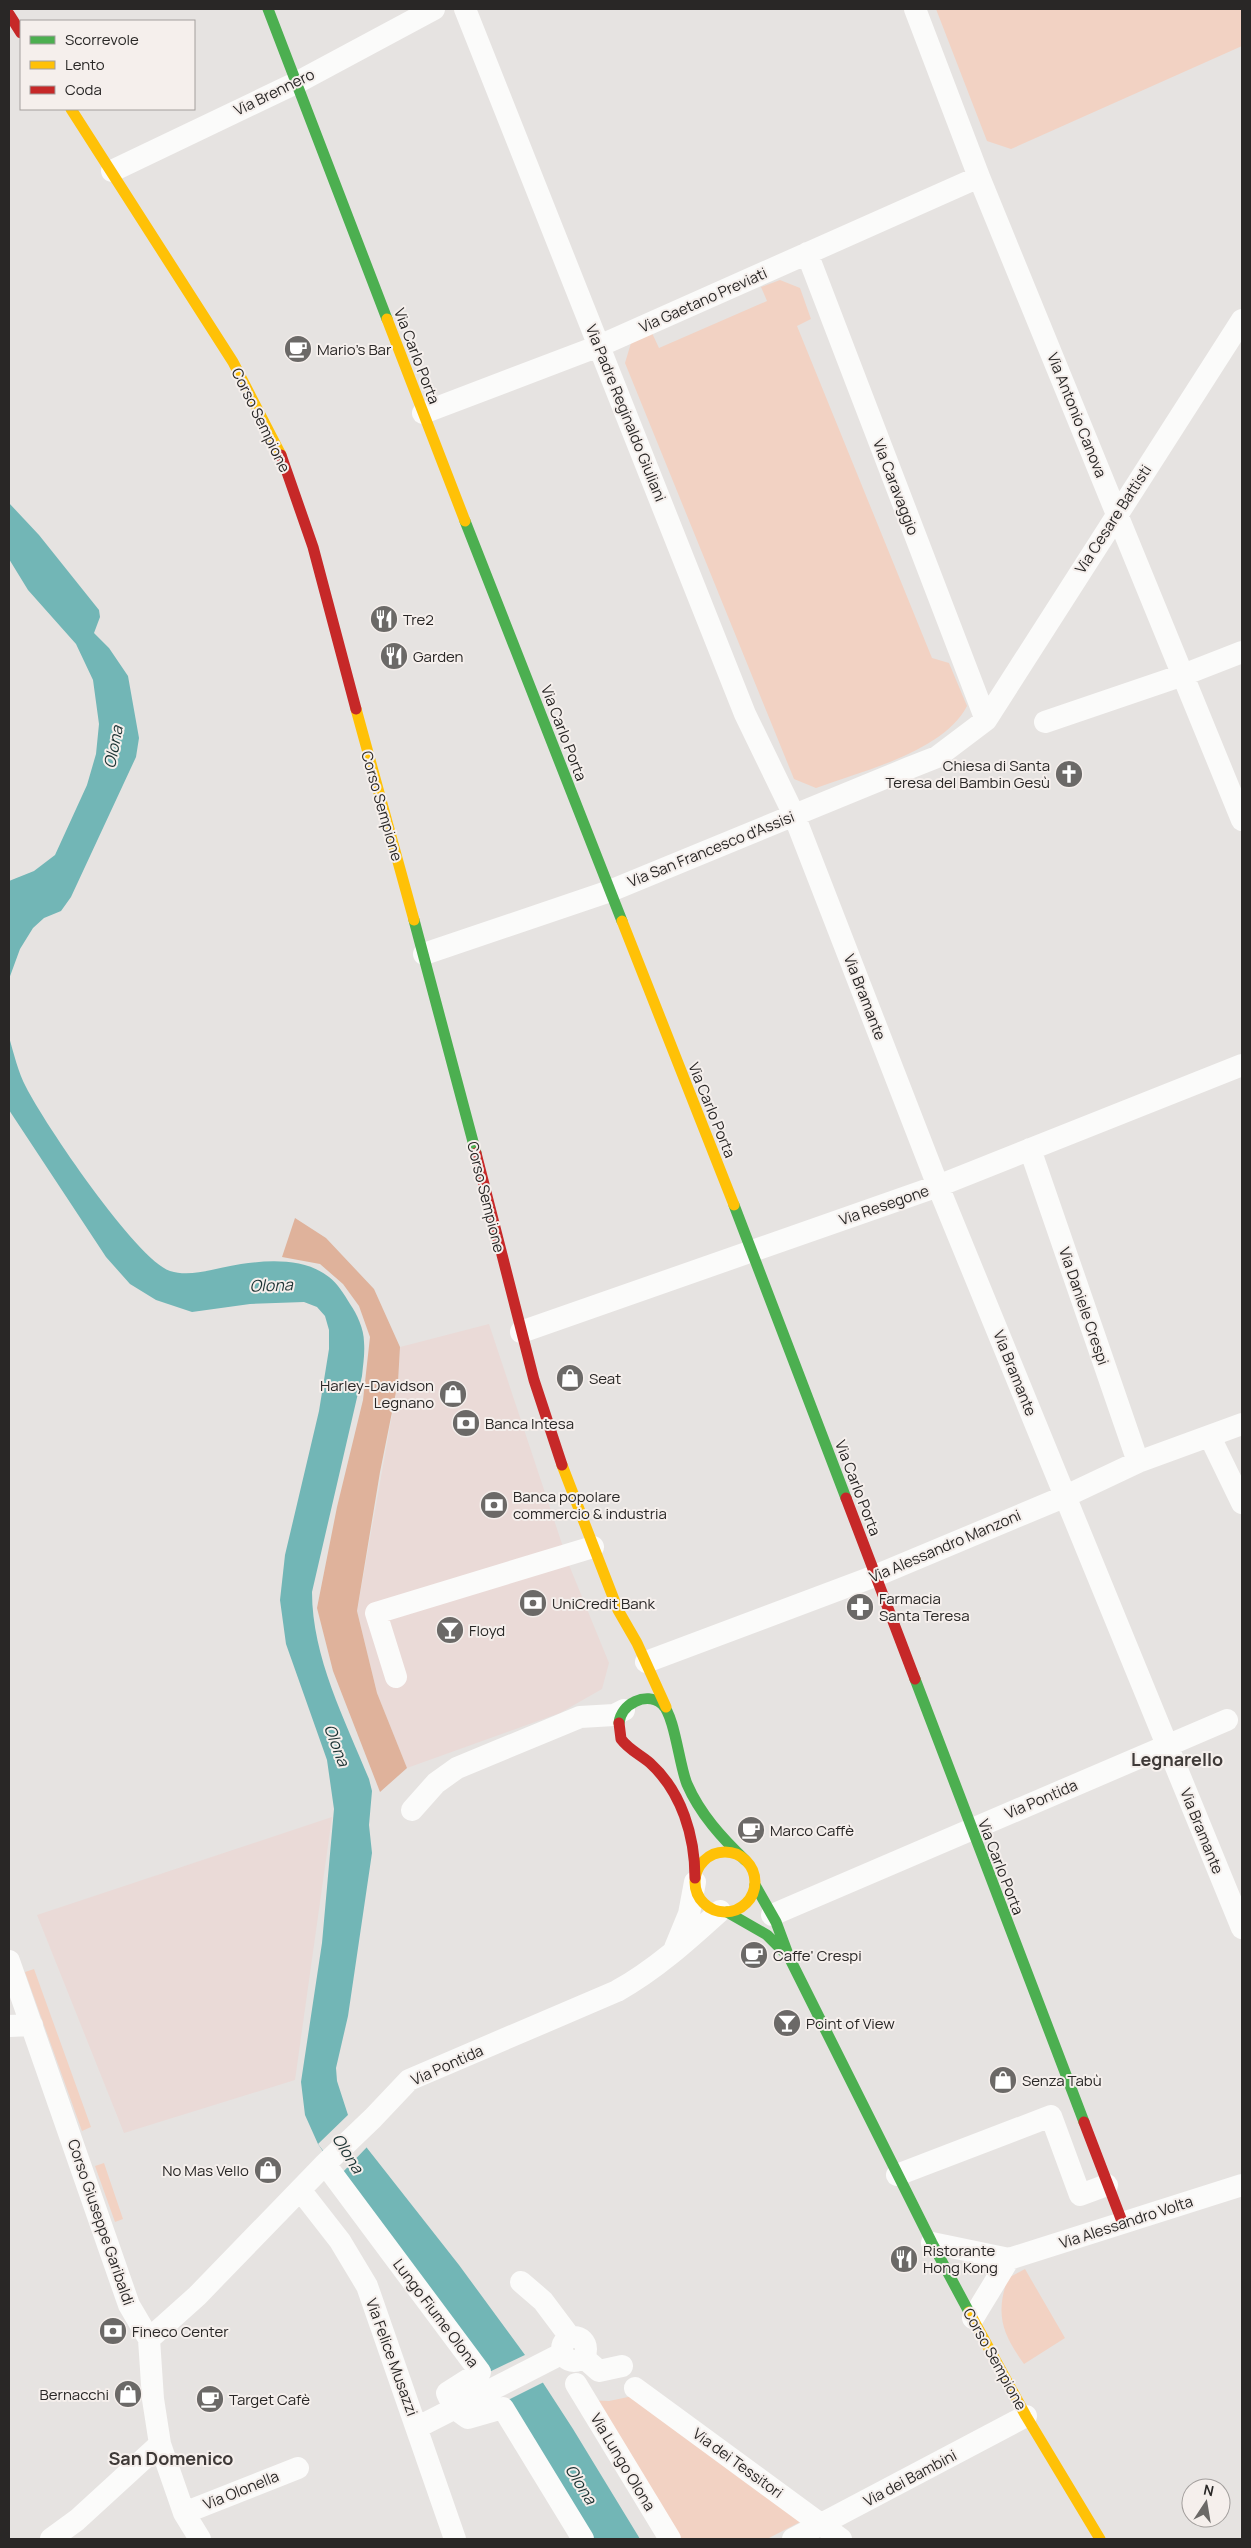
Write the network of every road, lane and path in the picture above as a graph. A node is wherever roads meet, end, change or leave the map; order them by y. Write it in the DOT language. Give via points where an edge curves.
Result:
graph roads {
  1 [pos="268,9"];
  2 [pos="434,9"];
  3 [pos="465,9"];
  4 [pos="914,9"];
  5 [pos="9,14"];
  6 [pos="20,31"];
  7 [pos="298,82"];
  8 [pos="72,110"];
  9 [pos="112,171"];
  10 [pos="979,177"];
  11 [pos="807,253"];
  12 [pos="1242,320"];
  13 [pos="599,346"];
  14 [pos="423,413"];
  15 [pos="1117,513"];
  16 [pos="1242,652"];
  17 [pos="1184,675"];
  18 [pos="986,720"];
  19 [pos="1045,722"];
  20 [pos="794,815"];
  21 [pos="1242,820"];
  22 [pos="610,890"];
  23 [pos="424,954"];
  24 [pos="1242,1065"];
  25 [pos="1030,1149"];
  26 [pos="938,1186"];
  27 [pos="752,1251"];
  28 [pos="521,1332"];
  29 [pos="1242,1424"];
  30 [pos="1210,1437"];
  31 [pos="1138,1462"];
  32 [pos="1066,1496"];
  33 [pos="1242,1503"];
  34 [pos="593,1547"];
  35 [pos="875,1576"];
  36 [pos="618,1610"];
  37 [pos="626,1646"];
  38 [pos="646,1662"];
  39 [pos="396,1677"];
  40 [pos="632,1689"];
  41 [pos="627,1707"];
  42 [pos="666,1707"];
  43 [pos="1227,1720"];
  44 [pos="556,1729"];
  45 [pos="620,1736"];
  46 [pos="1166,1745"];
  47 [pos="412,1810"];
  48 [pos="971,1829"];
  49 [pos="745,1860"];
  50 [pos="695,1880"];
  51 [pos="755,1885"];
  52 [pos="724,1912"];
  53 [pos="772,1915"];
  54 [pos="1242,1928"];
  55 [pos="674,1949"];
  56 [pos="789,1957"];
  57 [pos="9,1961"];
  58 [pos="32,2025"];
  59 [pos="9,2026"];
  60 [pos="325,2164"];
  61 [pos="896,2175"];
  62 [pos="1107,2185"];
  63 [pos="1242,2185"];
  64 [pos="301,2191"];
  65 [pos="1123,2224"];
  66 [pos="932,2243"];
  67 [pos="1009,2259"];
  68 [pos="521,2282"];
  69 [pos="973,2318"];
  70 [pos="149,2339"];
  71 [pos="566,2352"];
  72 [pos="622,2366"];
  73 [pos="576,2384"];
  74 [pos="635,2388"];
  75 [pos="454,2408"];
  76 [pos="1026,2416"];
  77 [pos="418,2427"];
  78 [pos="160,2444"];
  79 [pos="298,2468"];
  80 [pos="184,2513"];
  81 [pos="822,2525"];
  82 [pos="51,2539"];
  83 [pos="200,2539"];
  84 [pos="455,2539"];
  85 [pos="583,2539"];
  86 [pos="670,2539"];
  87 [pos="793,2539"];
  88 [pos="841,2539"];
  89 [pos="1100,2539"];
  1 -- 7 [label="main road, Via Carlo Porta"];
  2 -- 7 [label="street, Via Brennero"];
  3 -- 13 [label="street, Via Padre Reginaldo Giuliani"];
  4 -- 10 [label="street, Via Antonio Canova"];
  5 -- 6 [label="main road"];
  7 -- 9 [label="street, Via Brennero"];
  7 -- 14 [label="main road, Via Carlo Porta"];
  8 -- 9 [label="main road, Corso Sempione"];
  9 -- 23 [label="main road, Corso Sempione" via="233,362 280,452 313,547"];
  10 -- 11 [label="street, Via Gaetano Previati"];
  10 -- 15 [label="street, Via Antonio Canova"];
  11 -- 13 [label="street, Via Gaetano Previati"];
  11 -- 18 [label="street, Via Caravaggio"];
  12 -- 15 [label="street, Via Cesare Battisti"];
  13 -- 14 [label="street, Via Gaetano Previati"];
  13 -- 20 [label="street, Via Padre Reginaldo Giuliani" via="746,714"];
  14 -- 22 [label="main road, Via Carlo Porta"];
  15 -- 17 [label="street, Via Antonio Canova"];
  15 -- 18 [label="street, Via Cesare Battisti"];
  16 -- 17 [label="street"];
  17 -- 19 [label="street"];
  17 -- 21 [label="street, Via Antonio Canova"];
  18 -- 20 [label="street, Via San Francesco d'Assisi" via="936,756"];
  20 -- 22 [label="street, Via San Francesco d'Assisi"];
  20 -- 26 [label="street, Via Bramante"];
  22 -- 23 [label="street, Via San Francesco d'Assisi"];
  22 -- 27 [label="main road, Via Carlo Porta"];
  23 -- 28 [label="main road, Corso Sempione"];
  24 -- 25 [label="street, Via Resegone"];
  25 -- 26 [label="street, Via Resegone"];
  25 -- 31 [label="street, Via Daniele Crespi"];
  26 -- 27 [label="street, Via Resegone"];
  26 -- 32 [label="street, Via Bramante"];
  27 -- 28 [label="street, Via Resegone"];
  27 -- 35 [label="main road, Via Carlo Porta"];
  28 -- 34 [label="main road, Corso Sempione" via="559,1457"];
  29 -- 30 [label="street, Via Alessandro Manzoni"];
  30 -- 31 [label="street, Via Alessandro Manzoni"];
  30 -- 33 [label="street"];
  31 -- 32 [label="street, Via Alessandro Manzoni"];
  32 -- 35 [label="street, Via Alessandro Manzoni"];
  32 -- 46 [label="street, Via Bramante"];
  34 -- 36 [label="main road, Corso Sempione"];
  34 -- 39 [label="street" via="376,1613"];
  35 -- 38 [label="street, Via Alessandro Manzoni"];
  35 -- 48 [label="main road, Via Carlo Porta"];
  36 -- 37 [label="main road, Corso Sempione"];
  36 -- 38 [label="main road, Corso Sempione"];
  38 -- 42 [label="main road, Corso Sempione"];
  40 -- 41 [label="main road"];
  41 -- 42 [label="main road" via="637,1699 648,1698"];
  41 -- 44 [label="street" via="614,1715 586,1716"];
  41 -- 45 [label="main road" via="619,1721"];
  42 -- 49 [label="main road, Corso Sempione" via="672,1721 678,1763 697,1805 716,1832"];
  43 -- 46 [label="street, Via Pontida"];
  44 -- 45 [label="street" via="590,1727"];
  44 -- 47 [label="street" via="457,1768 436,1783"];
  45 -- 50 [label="main road, Corso Sempione" via="623,1743 654,1766 676,1801 693,1840"];
  46 -- 48 [label="street, Via Pontida"];
  46 -- 54 [label="street, Via Bramante"];
  48 -- 53 [label="street, Via Pontida"];
  48 -- 62 [label="main road, Via Carlo Porta"];
  49 -- 50 [label="main road" via="729,1852 712,1855 700,1866"];
  49 -- 51 [label="main road, Corso Sempione" via="751,1867"];
  50 -- 52 [label="main road, Corso Sempione" via="696,1890 704,1904"];
  50 -- 55 [label="street, Via Pontida" via="689,1914"];
  51 -- 52 [label="main road" via="747,1902 740,1908"];
  51 -- 53 [label="main road, Corso Sempione"];
  52 -- 55 [label="street, Via Pontida"];
  52 -- 56 [label="main road, Corso Sempione" via="767,1935"];
  53 -- 56 [label="main road, Corso Sempione"];
  55 -- 60 [label="street, Via Pontida" via="646,1974 617,1991 409,2080"];
  56 -- 61 [label="main road, Corso Sempione"];
  57 -- 58 [label="street, Corso Giuseppe Garibaldi"];
  58 -- 59 [label="street"];
  58 -- 70 [label="street, Corso Giuseppe Garibaldi" via="129,2305"];
  60 -- 64 [label="street, Via Pontida"];
  60 -- 75 [label="street, Lungo Fiume Olona" via="480,2372 447,2393"];
  61 -- 62 [label="street" via="1051,2116 1080,2195"];
  61 -- 66 [label="main road, Corso Sempione"];
  62 -- 65 [label="main road, Via Carlo Porta"];
  63 -- 65 [label="street, Via Alessandro Volta"];
  64 -- 70 [label="street, Via Pontida" via="197,2296"];
  64 -- 77 [label="street, Via Felice Musazzi" via="340,2241 367,2286"];
  65 -- 67 [label="street, Via Alessandro Volta"];
  66 -- 67 [label="street, Via Alessandro Volta"];
  66 -- 69 [label="main road, Corso Sempione"];
  67 -- 69 [label="street"];
  68 -- 71 [label="street" via="543,2301"];
  69 -- 76 [label="main road, Corso Sempione"];
  70 -- 78 [label="street, Corso Giuseppe Garibaldi"];
  71 -- 72 [label="street" via="599,2371"];
  71 -- 75 [label="street"];
  73 -- 86 [label="street, Via Lungo Olona"];
  74 -- 81 [label="street, Via dei Tessitori"];
  75 -- 77 [label="street"];
  75 -- 85 [label="street" via="468,2418 503,2408"];
  76 -- 81 [label="street, Via dei Bambini"];
  76 -- 89 [label="main road, Corso Sempione"];
  77 -- 84 [label="street, Via Felice Musazzi"];
  78 -- 80 [label="street, Corso Giuseppe Garibaldi"];
  78 -- 82 [label="street"];
  79 -- 80 [label="street, Via Olonella"];
  80 -- 83 [label="street, Corso Giuseppe Garibaldi"];
  81 -- 87 [label="street, Via dei Bambini"];
  81 -- 88 [label="street, Via dei Tessitori"];
}
